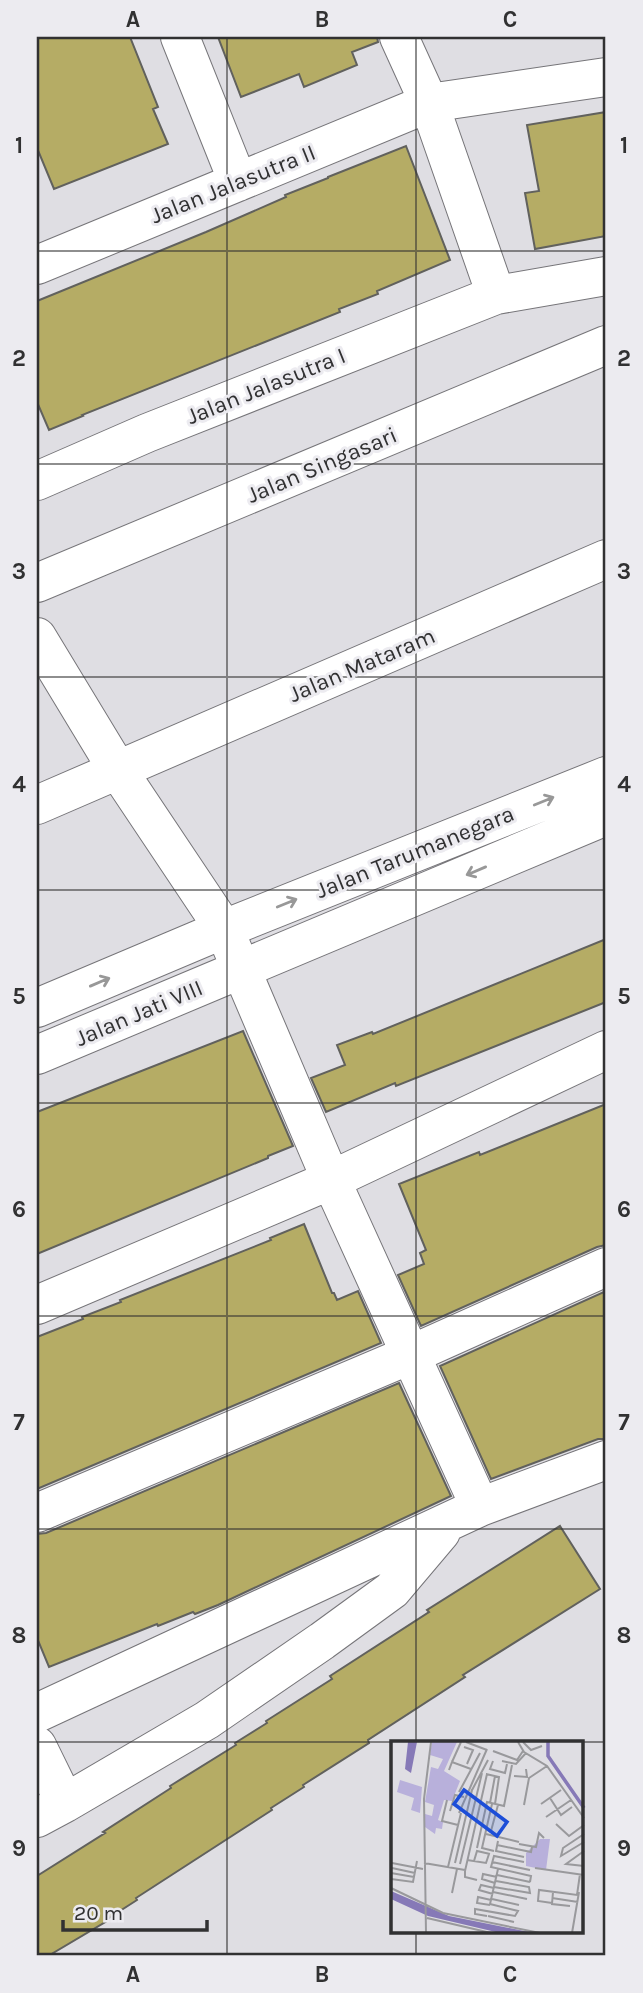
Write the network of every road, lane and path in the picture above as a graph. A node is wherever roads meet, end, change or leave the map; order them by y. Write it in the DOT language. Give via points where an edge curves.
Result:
graph roads {
  1 [pos="180,37"];
  2 [pos="399,37"];
  3 [pos="606,77"];
  4 [pos="429,103"];
  5 [pos="238,182"];
  6 [pos="38,261"];
  7 [pos="606,276"];
  8 [pos="496,295"];
  9 [pos="606,345"];
  10 [pos="37,481"];
  11 [pos="606,559"];
  12 [pos="37,583"];
  13 [pos="37,637"];
  14 [pos="117,769"];
  15 [pos="606,776"];
  16 [pos="37,805"];
  17 [pos="606,816"];
  18 [pos="223,929"];
  19 [pos="241,970"];
  20 [pos="37,1009"];
  21 [pos="606,1051"];
  22 [pos="37,1055"];
  23 [pos="331,1180"];
  24 [pos="606,1267"];
  25 [pos="37,1305"];
  26 [pos="412,1354"];
  27 [pos="606,1460"];
  28 [pos="37,1513"];
  29 [pos="465,1515"];
  30 [pos="37,1713"];
  31 [pos="37,1746"];
  32 [pos="51,1811"];
  1 -- 5 [label="street"];
  2 -- 4 [label="street"];
  3 -- 4 [label="street, Jalan Jalasutra II"];
  4 -- 5 [label="street, Jalan Jalasutra II"];
  4 -- 8 [label="street"];
  5 -- 6 [label="street, Jalan Jalasutra II"];
  7 -- 8 [label="street, Jalan Jalasutra I"];
  8 -- 10 [label="street, Jalan Jalasutra I"];
  9 -- 12 [label="street, Jalan Singasari"];
  11 -- 14 [label="street, Jalan Mataram"];
  13 -- 14 [label="street"];
  14 -- 16 [label="street, Jalan Mataram"];
  14 -- 18 [label="street"];
  18 -- 15 [label="street, Jalan Tarumanegara, one-way"];
  17 -- 19 [label="street, Jalan Tarumanegara, one-way"];
  18 -- 19 [label="street"];
  20 -- 18 [label="street, Jalan Jati VIII, one-way"];
  19 -- 22 [label="street, Jalan Jati VIII"];
  19 -- 23 [label="street"];
  21 -- 23 [label="street"];
  23 -- 25 [label="street"];
  23 -- 26 [label="street"];
  24 -- 26 [label="street"];
  26 -- 28 [label="street"];
  26 -- 29 [label="street"];
  27 -- 29 [label="street"];
  29 -- 30 [label="street"];
  29 -- 32 [label="street" via="392,1590 322,1642 207,1720"];
  31 -- 32 [label="street"];
}
